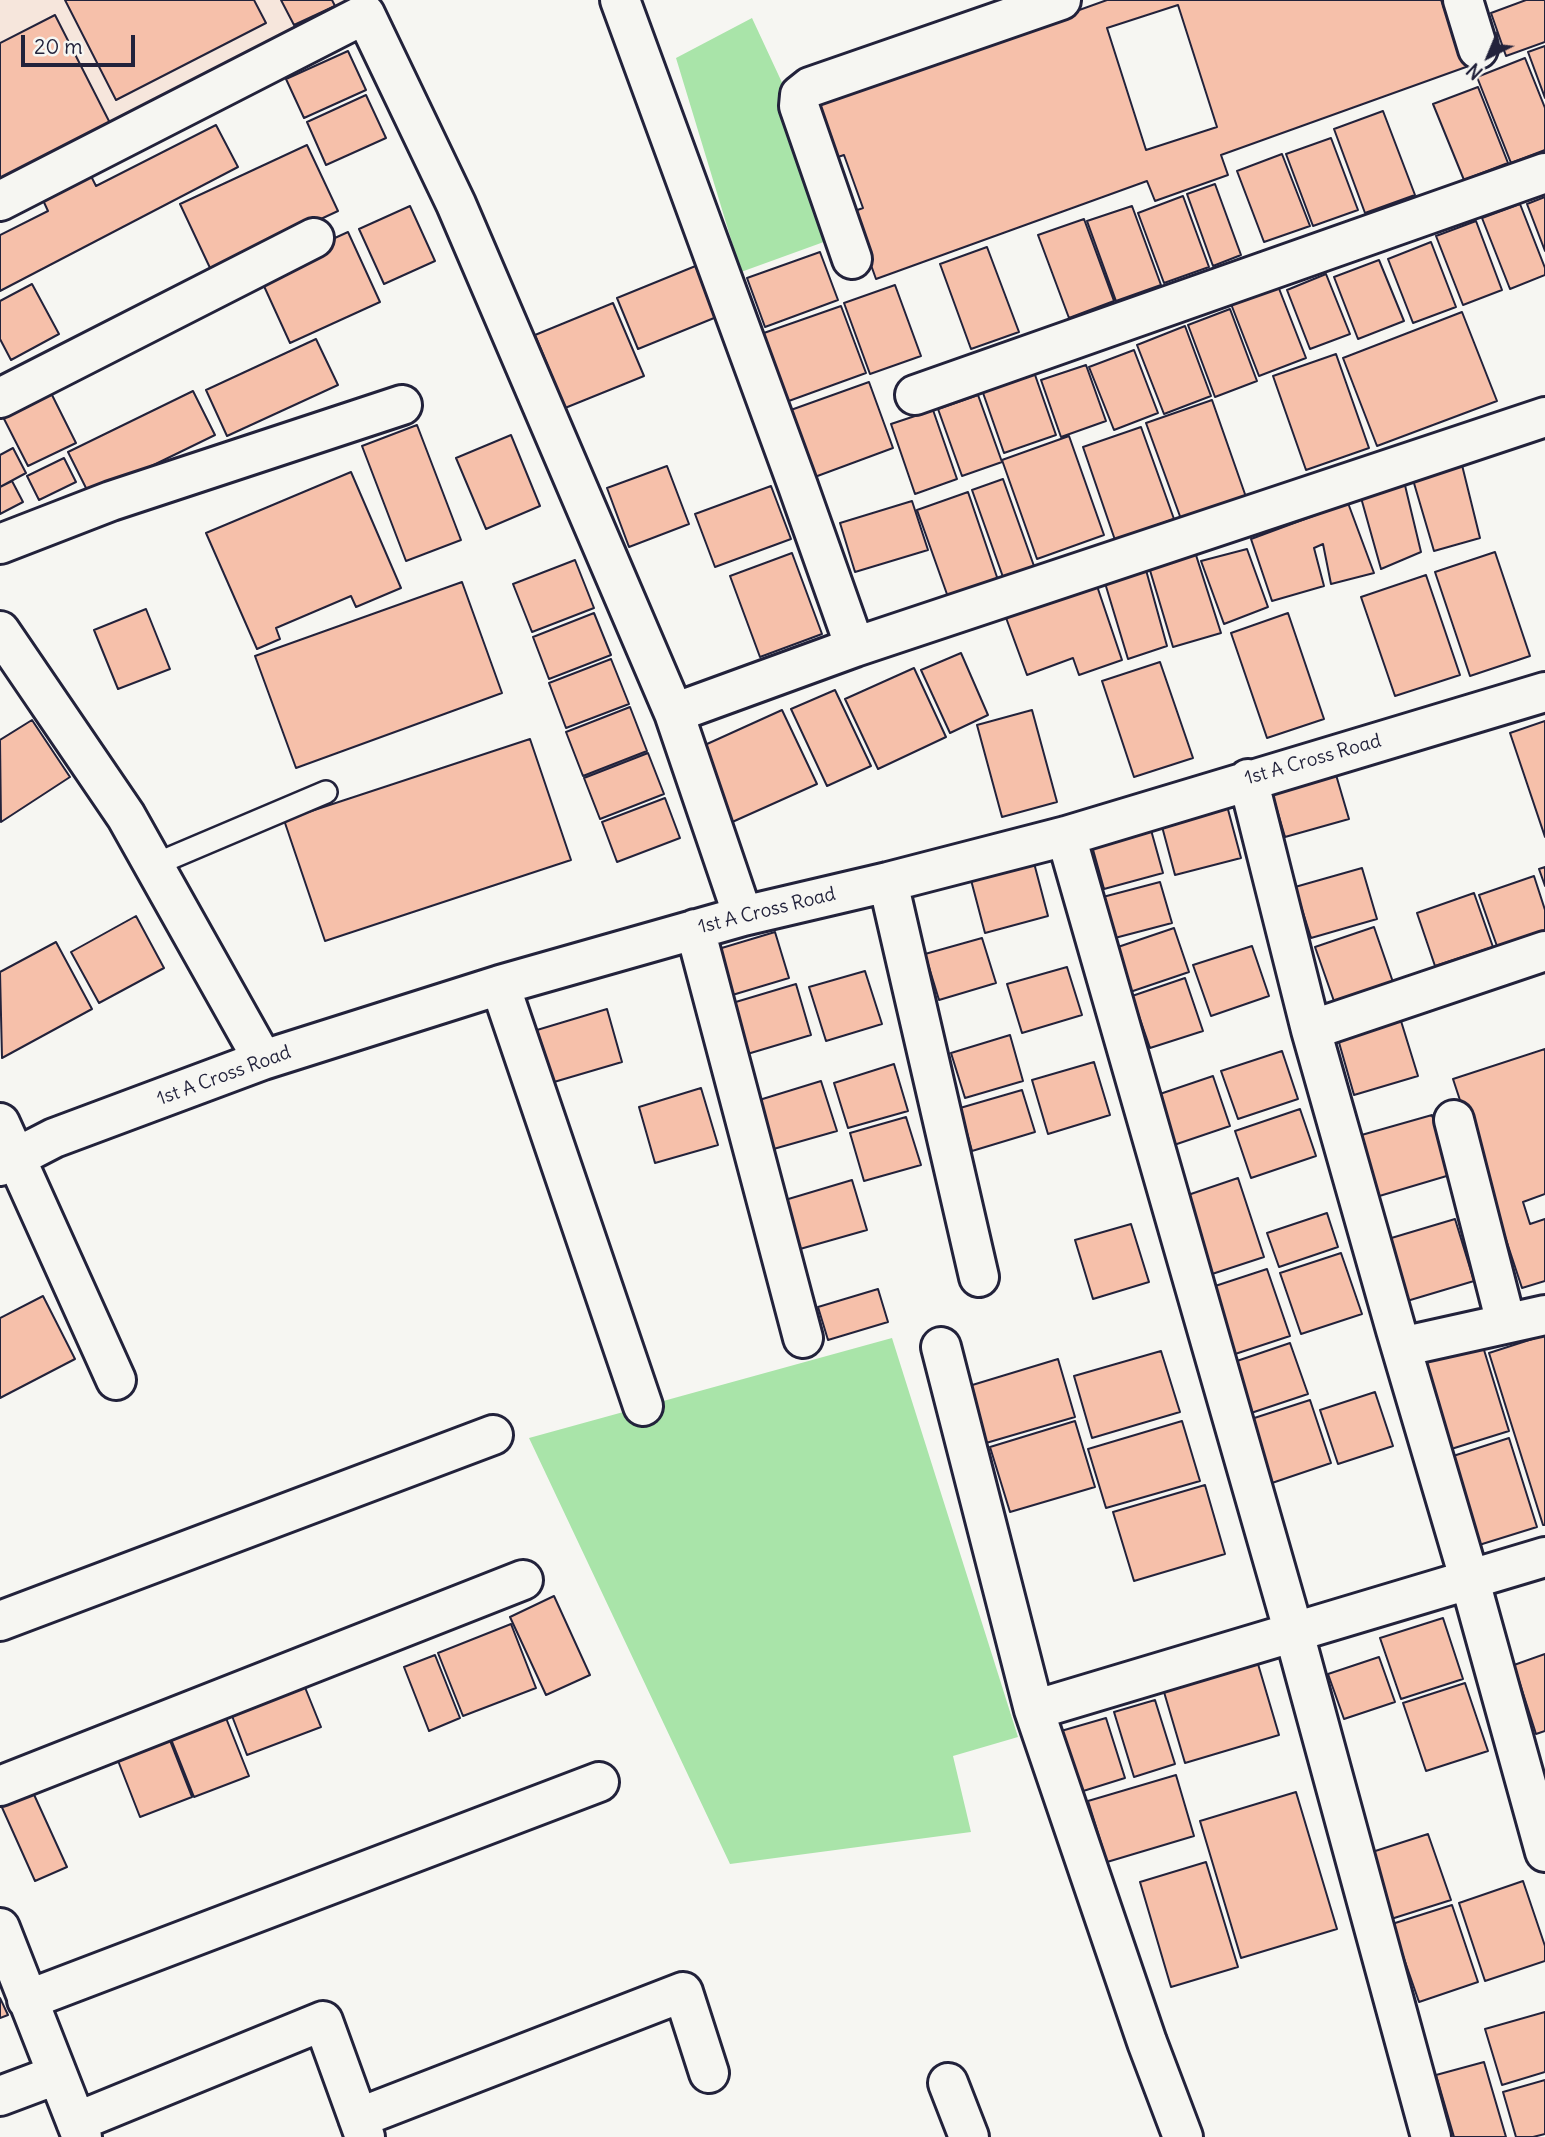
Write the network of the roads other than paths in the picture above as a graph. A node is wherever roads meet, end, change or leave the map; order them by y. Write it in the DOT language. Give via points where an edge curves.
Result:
graph roads {
  1 [pos="620,0"];
  2 [pos="1061,0"];
  3 [pos="1463,0"];
  4 [pos="362,7"];
  5 [pos="1478,48"];
  6 [pos="1545,173"];
  7 [pos="0,201"];
  8 [pos="314,238"];
  9 [pos="852,259"];
  10 [pos="915,395"];
  11 [pos="0,398"];
  12 [pos="402,405"];
  13 [pos="1545,416"];
  14 [pos="0,544"];
  15 [pos="0,631"];
  16 [pos="855,647"];
  17 [pos="1545,692"];
  18 [pos="674,713"];
  19 [pos="1248,779"];
  20 [pos="326,792"];
  21 [pos="1066,836"];
  22 [pos="154,865"];
  23 [pos="888,882"];
  24 [pos="743,916"];
  25 [pos="695,929"];
  26 [pos="1545,951"];
  27 [pos="499,985"];
  28 [pos="1311,1030"];
  29 [pos="263,1060"];
  30 [pos="1454,1120"];
  31 [pos="0,1123"];
  32 [pos="8,1161"];
  33 [pos="979,1277"];
  34 [pos="1545,1315"];
  35 [pos="1506,1324"];
  36 [pos="803,1338"];
  37 [pos="941,1347"];
  38 [pos="1401,1347"];
  39 [pos="116,1380"];
  40 [pos="643,1406"];
  41 [pos="493,1435"];
  42 [pos="1545,1557"];
  43 [pos="523,1580"];
  44 [pos="1470,1581"];
  45 [pos="0,1620"];
  46 [pos="1294,1633"];
  47 [pos="1034,1710"];
  48 [pos="598,1782"];
  49 [pos="0,1786"];
  50 [pos="1545,1852"];
  51 [pos="0,1927"];
  52 [pos="27,2000"];
  53 [pos="709,2073"];
  54 [pos="56,2075"];
  55 [pos="948,2083"];
  56 [pos="0,2096"];
  57 [pos="362,2127"];
  58 [pos="79,2130"];
  59 [pos="969,2137"];
  60 [pos="1183,2137"];
  61 [pos="1431,2137"];
  1 -- 16 [label="street"];
  2 -- 9 [label="street" via="810,87 800,95 799,106"];
  3 -- 5 [label="street"];
  4 -- 7 [label="street"];
  4 -- 18 [label="street" via="456,204"];
  6 -- 10 [label="street"];
  8 -- 11 [label="street"];
  12 -- 14 [label="street" via="111,501"];
  13 -- 16 [label="street"];
  15 -- 22 [label="street" via="126,816"];
  16 -- 18 [label="street"];
  17 -- 19 [label="street, 1st A Cross Road"];
  18 -- 24 [label="street"];
  19 -- 21 [label="street, 1st A Cross Road"];
  19 -- 28 [label="street"];
  20 -- 22 [label="lane"];
  21 -- 23 [label="street, 1st A Cross Road"];
  21 -- 46 [label="street"];
  22 -- 29 [label="street"];
  23 -- 24 [label="street, 1st A Cross Road"];
  23 -- 33 [label="street"];
  24 -- 25 [label="street, 1st A Cross Road"];
  25 -- 27 [label="street, 1st A Cross Road"];
  25 -- 36 [label="street"];
  26 -- 28 [label="street"];
  27 -- 29 [label="street, 1st A Cross Road"];
  27 -- 40 [label="street"];
  28 -- 38 [label="street"];
  29 -- 32 [label="street, 1st A Cross Road" via="54,1138"];
  30 -- 35 [label="street"];
  31 -- 32 [label="street"];
  32 -- 39 [label="street"];
  34 -- 35 [label="street"];
  35 -- 38 [label="street"];
  37 -- 47 [label="street"];
  38 -- 44 [label="street"];
  41 -- 45 [label="street"];
  42 -- 44 [label="street"];
  43 -- 49 [label="street"];
  44 -- 46 [label="street"];
  44 -- 50 [label="street"];
  46 -- 47 [label="street"];
  46 -- 61 [label="street"];
  47 -- 60 [label="street"];
  48 -- 52 [label="street"];
  51 -- 52 [label="street"];
  52 -- 54 [label="street"];
  53 -- 57 [label="street" via="683,1992"];
  54 -- 56 [label="street"];
  54 -- 58 [label="street"];
  55 -- 59 [label="street"];
  57 -- 58 [label="street" via="323,2021"];
}
